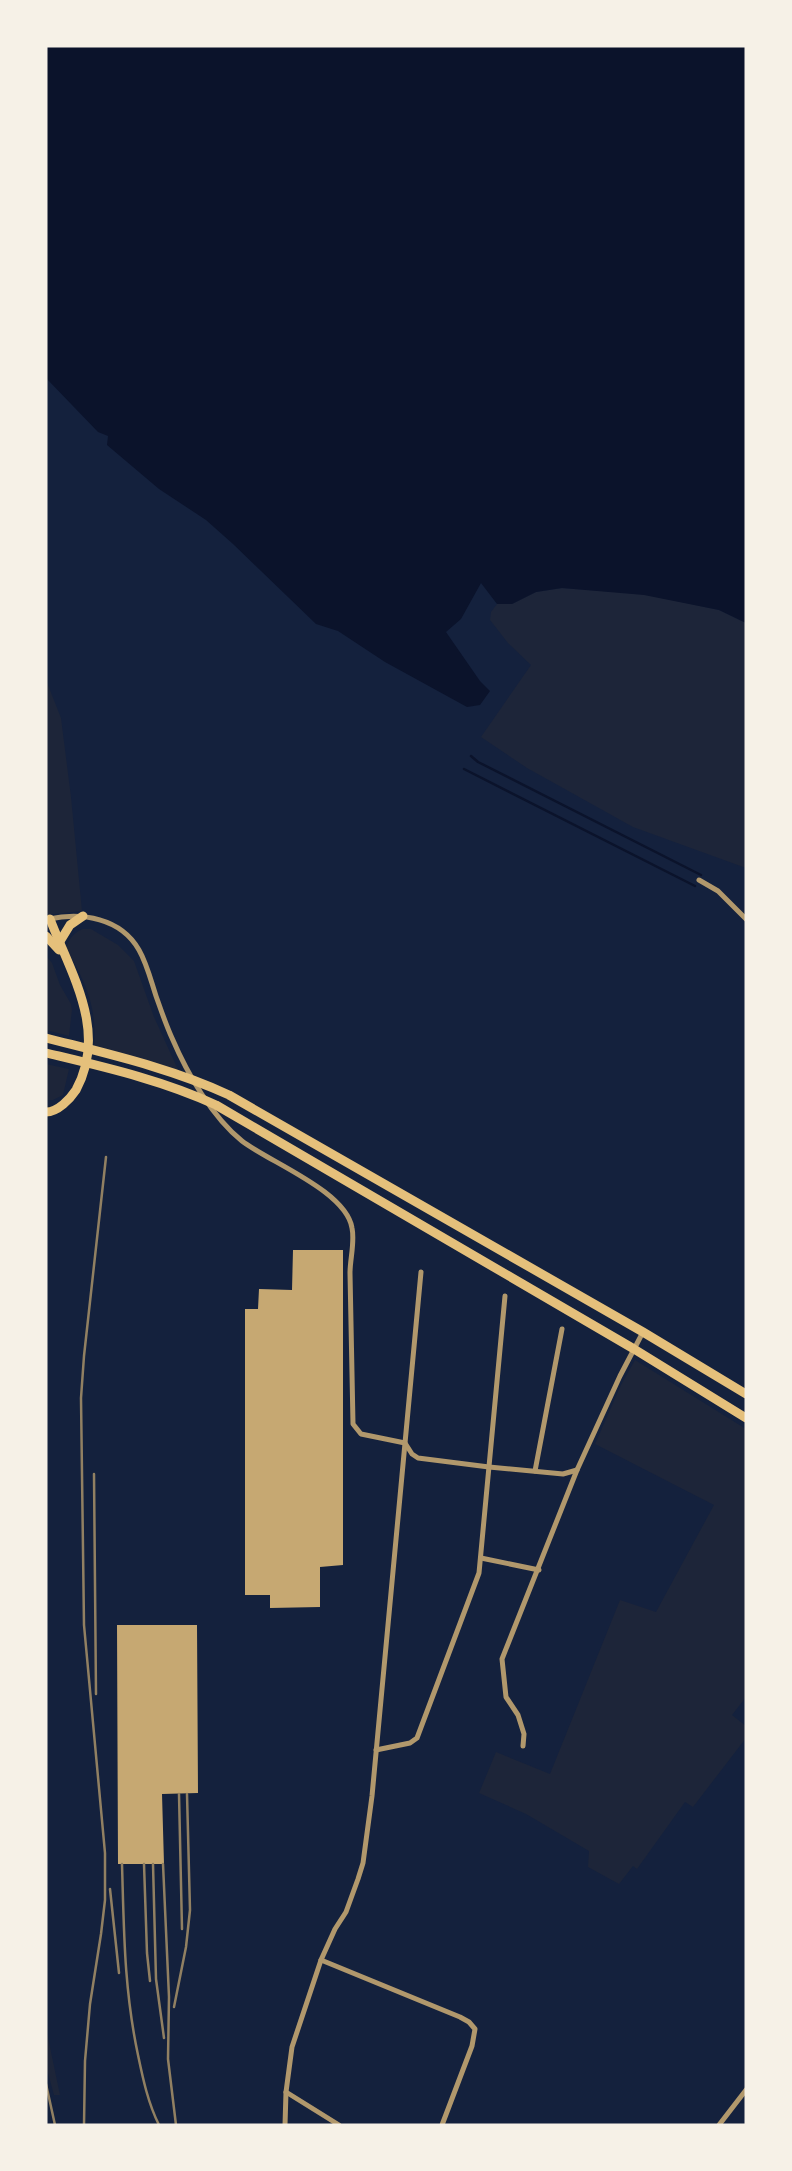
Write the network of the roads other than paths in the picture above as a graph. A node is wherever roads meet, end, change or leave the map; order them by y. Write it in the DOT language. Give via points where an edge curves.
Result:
graph roads {
  1 [pos="699,880"];
  2 [pos="83,916"];
  3 [pos="48,919"];
  4 [pos="746,919"];
  5 [pos="46,936"];
  6 [pos="59,942"];
  7 [pos="63,954"];
  8 [pos="46,1038"];
  9 [pos="46,1053"];
  10 [pos="46,1112"];
  11 [pos="421,1272"];
  12 [pos="505,1296"];
  13 [pos="562,1329"];
  14 [pos="643,1332"];
  15 [pos="634,1348"];
  16 [pos="746,1394"];
  17 [pos="746,1418"];
  18 [pos="405,1443"];
  19 [pos="489,1467"];
  20 [pos="577,1470"];
  21 [pos="535,1471"];
  22 [pos="480,1558"];
  23 [pos="539,1570"];
  24 [pos="523,1746"];
  25 [pos="376,1750"];
  26 [pos="321,1960"];
  27 [pos="746,2090"];
  28 [pos="286,2092"];
  29 [pos="286,2125"];
  30 [pos="339,2125"];
  31 [pos="442,2125"];
  32 [pos="719,2125"];
  1 -- 4 [label="street" via="718,891"];
  2 -- 3 [label="street"];
  2 -- 6 [label="main road" via="70,925"];
  2 -- 18 [label="street" via="97,919 126,934 138,948 173,1040 213,1111 241,1140 319,1188 340,1205 352,1227 354,1424 361,1434"];
  3 -- 6 [label="main road"];
  5 -- 7 [label="main road"];
  6 -- 7 [label="main road"];
  7 -- 10 [label="main road" via="84,1005 90,1039 83,1070 72,1096 51,1112"];
  8 -- 14 [label="main road" via="146,1064 211,1087"];
  9 -- 15 [label="main road" via="139,1076 195,1095"];
  11 -- 18 [label="street"];
  12 -- 19 [label="street"];
  13 -- 21 [label="street"];
  14 -- 15 [label="street"];
  14 -- 16 [label="main road"];
  15 -- 17 [label="main road"];
  15 -- 20 [label="street"];
  18 -- 19 [label="street" via="418,1458"];
  18 -- 25 [label="street"];
  19 -- 21 [label="street"];
  19 -- 22 [label="street"];
  20 -- 21 [label="street" via="563,1474"];
  20 -- 23 [label="street"];
  22 -- 23 [label="street"];
  22 -- 25 [label="street" via="480,1573 416,1738 410,1743"];
  23 -- 24 [label="street" via="502,1659 506,1697 518,1715 524,1734"];
  25 -- 26 [label="street" via="363,1863 346,1912"];
  26 -- 28 [label="street" via="292,2047"];
  26 -- 31 [label="street" via="470,2022 475,2029 472,2046"];
  27 -- 32 [label="street"];
  28 -- 29 [label="street"];
  28 -- 30 [label="street"];
}
